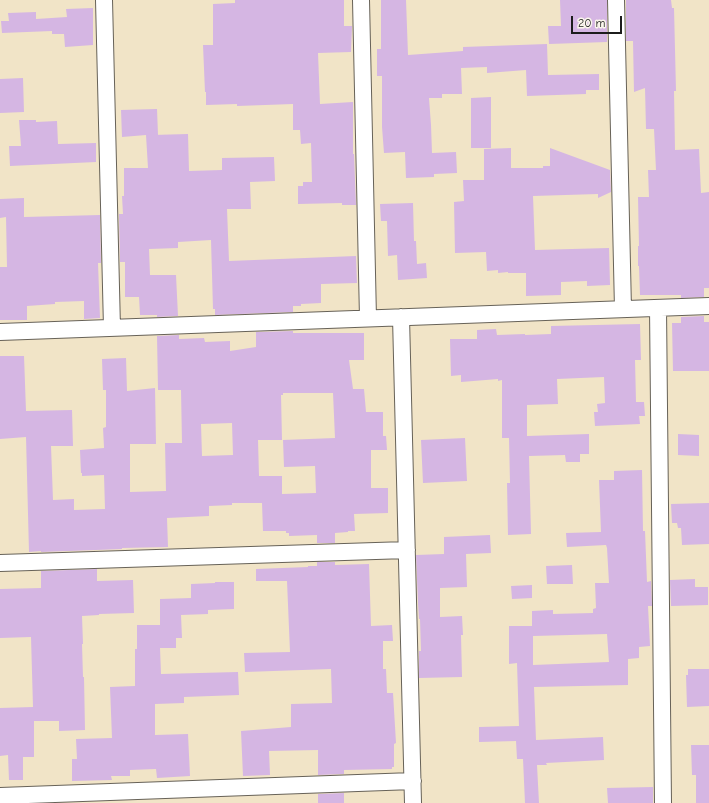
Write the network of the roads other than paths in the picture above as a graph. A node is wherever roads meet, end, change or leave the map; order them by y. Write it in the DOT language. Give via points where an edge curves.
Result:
graph roads {
  1 [pos="104,0"];
  2 [pos="361,0"];
  3 [pos="616,0"];
  4 [pos="709,306"];
  5 [pos="658,308"];
  6 [pos="623,309"];
  7 [pos="401,317"];
  8 [pos="368,318"];
  9 [pos="112,328"];
  10 [pos="0,332"];
  11 [pos="407,550"];
  12 [pos="0,563"];
  13 [pos="413,781"];
  14 [pos="0,796"];
  15 [pos="413,803"];
  16 [pos="663,803"];
  1 -- 9 [label="street"];
  2 -- 8 [label="street"];
  3 -- 6 [label="street"];
  4 -- 5 [label="street"];
  5 -- 6 [label="street"];
  5 -- 16 [label="street"];
  6 -- 7 [label="street"];
  7 -- 8 [label="street"];
  7 -- 11 [label="street"];
  8 -- 9 [label="street"];
  9 -- 10 [label="street"];
  11 -- 12 [label="street"];
  11 -- 13 [label="street"];
  13 -- 14 [label="street"];
  13 -- 15 [label="street"];
}
